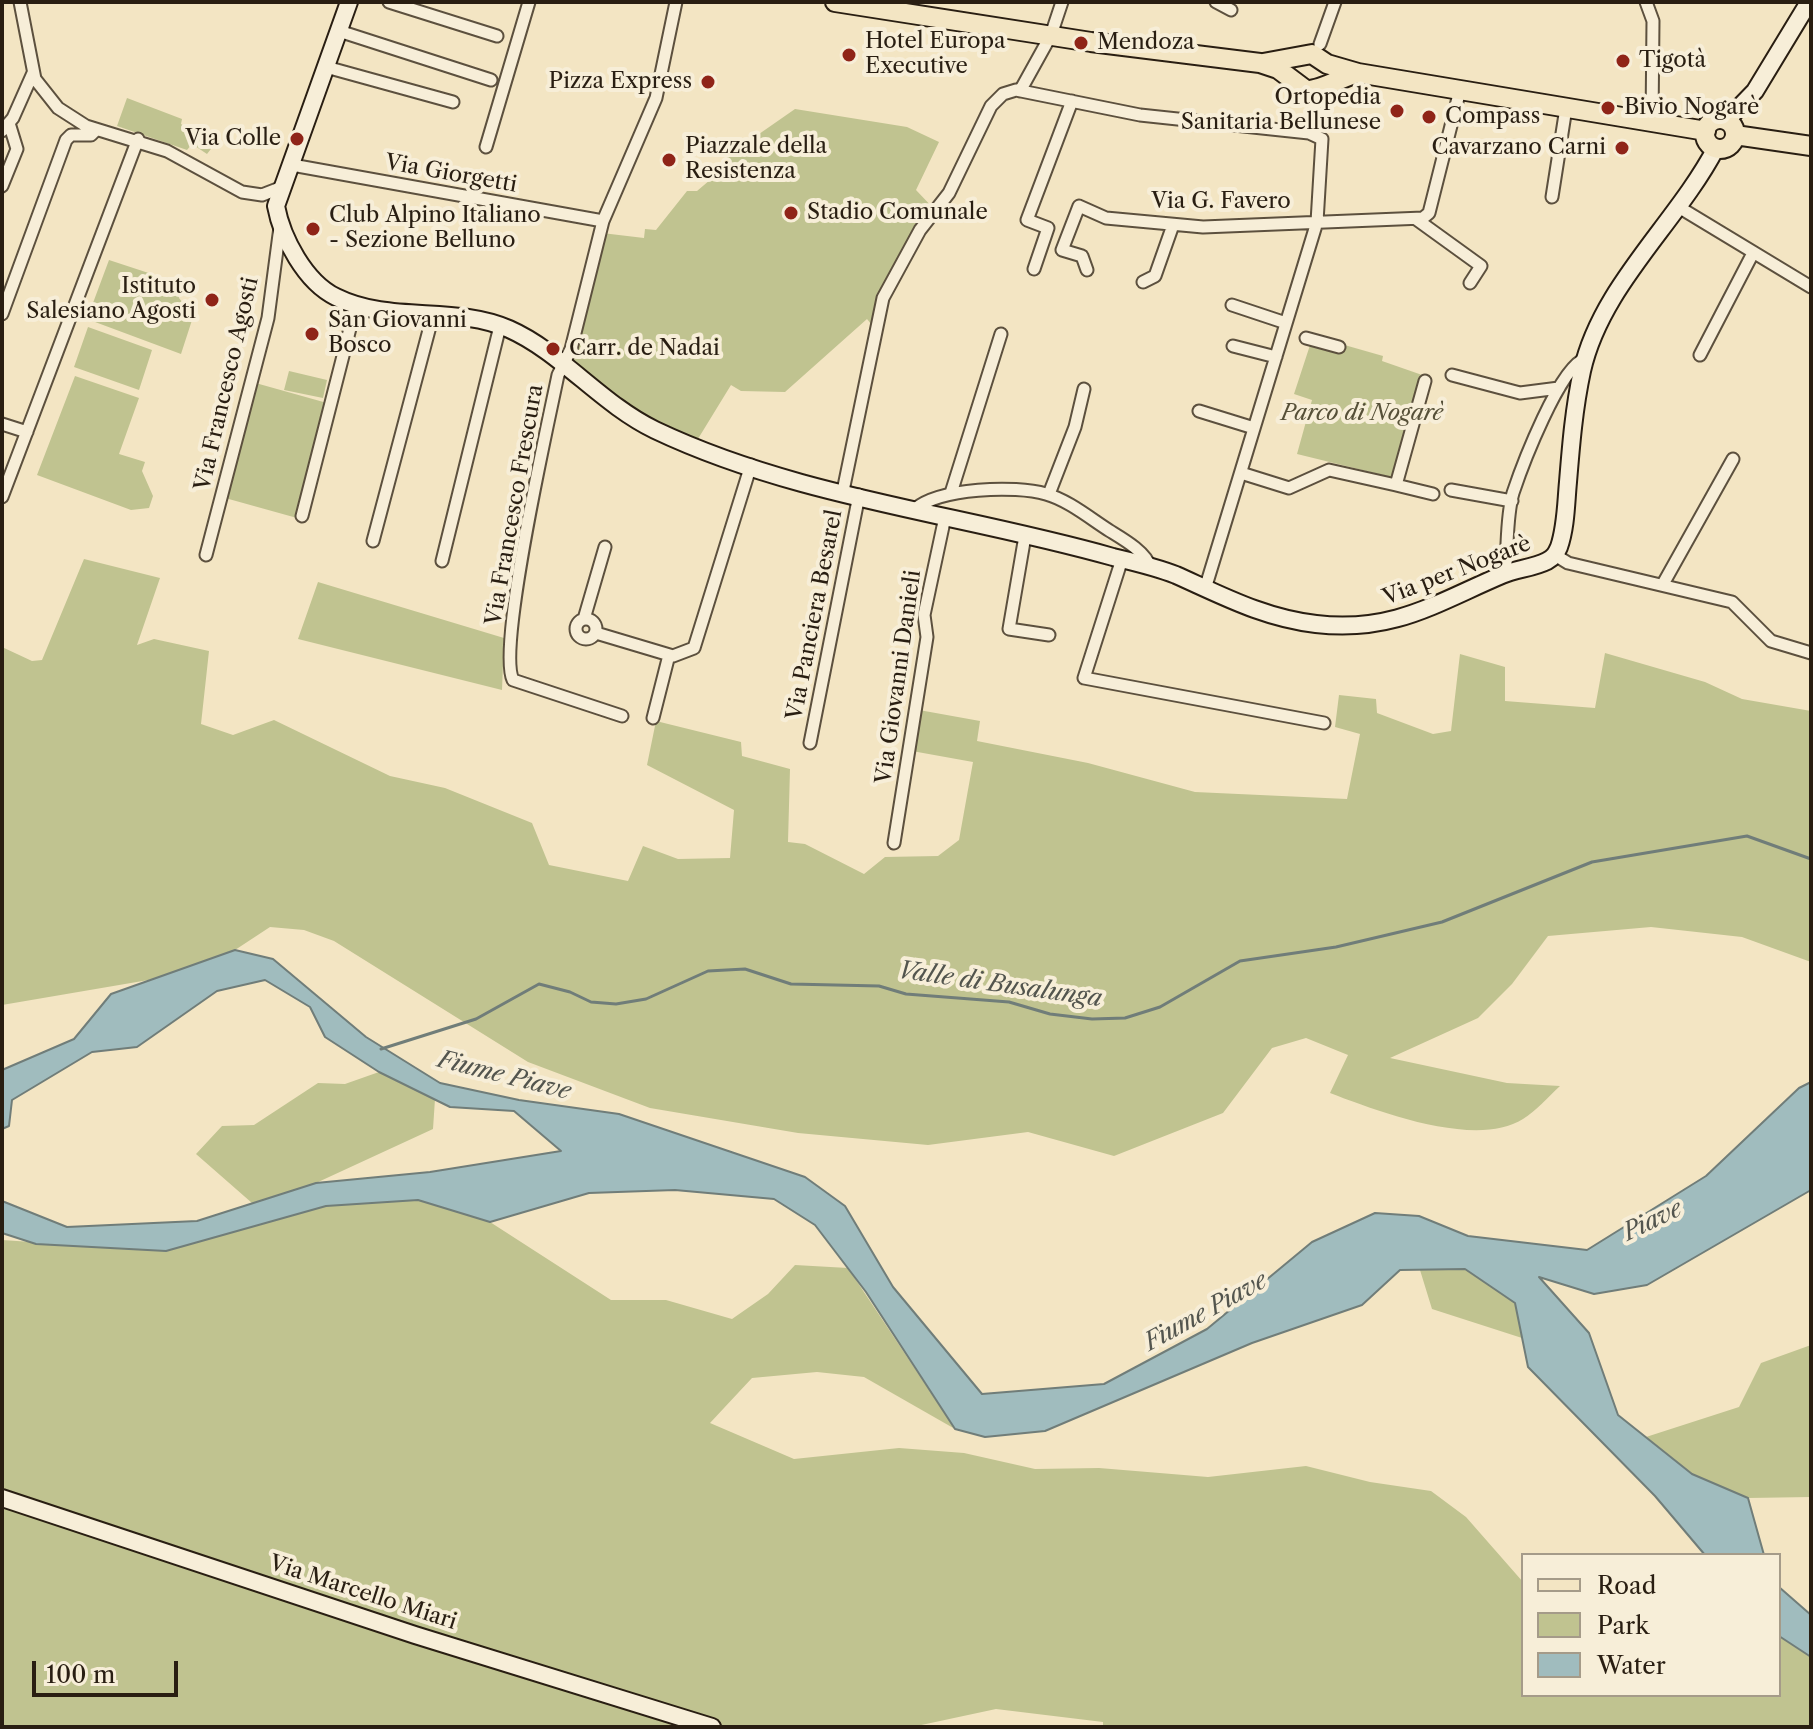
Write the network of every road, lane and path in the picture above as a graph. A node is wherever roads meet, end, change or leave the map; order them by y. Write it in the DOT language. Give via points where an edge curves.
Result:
graph roads {
  1 [pos="20,2"];
  2 [pos="349,2"];
  3 [pos="389,2"];
  4 [pos="529,2"];
  5 [pos="676,2"];
  6 [pos="835,2"];
  7 [pos="888,2"];
  8 [pos="1062,2"];
  9 [pos="1216,2"];
  10 [pos="1335,2"];
  11 [pos="1646,2"];
  12 [pos="1809,2"];
  13 [pos="1231,10"];
  14 [pos="999,27"];
  15 [pos="339,31"];
  16 [pos="1051,35"];
  17 [pos="497,36"];
  18 [pos="1320,44"];
  19 [pos="1300,58"];
  20 [pos="1260,63"];
  21 [pos="326,67"];
  22 [pos="33,73"];
  23 [pos="491,80"];
  24 [pos="1314,85"];
  25 [pos="1460,90"];
  26 [pos="1020,91"];
  27 [pos="1072,101"];
  28 [pos="453,102"];
  29 [pos="1566,108"];
  30 [pos="1652,122"];
  31 [pos="6,127"];
  32 [pos="1730,128"];
  33 [pos="96,130"];
  34 [pos="1706,131"];
  35 [pos="1309,133"];
  36 [pos="138,139"];
  37 [pos="1811,146"];
  38 [pos="486,147"];
  39 [pos="1716,148"];
  40 [pos="292,165"];
  41 [pos="2,186"];
  42 [pos="254,195"];
  43 [pos="1552,197"];
  44 [pos="279,206"];
  45 [pos="1677,206"];
  46 [pos="1416,219"];
  47 [pos="603,221"];
  48 [pos="1317,222"];
  49 [pos="1173,225"];
  50 [pos="1753,253"];
  51 [pos="1034,269"];
  52 [pos="1087,270"];
  53 [pos="1143,282"];
  54 [pos="1470,283"];
  55 [pos="1811,287"];
  56 [pos="356,305"];
  57 [pos="1232,305"];
  58 [pos="2,314"];
  59 [pos="433,315"];
  60 [pos="1286,323"];
  61 [pos="500,326"];
  62 [pos="1001,334"];
  63 [pos="1306,338"];
  64 [pos="1233,346"];
  65 [pos="1339,347"];
  66 [pos="1700,355"];
  67 [pos="1276,357"];
  68 [pos="1585,359"];
  69 [pos="561,366"];
  70 [pos="1452,375"];
  71 [pos="1425,381"];
  72 [pos="1559,388"];
  73 [pos="1084,389"];
  74 [pos="1199,411"];
  75 [pos="2,424"];
  76 [pos="1254,428"];
  77 [pos="27,432"];
  78 [pos="1733,459"];
  79 [pos="751,465"];
  80 [pos="1241,473"];
  81 [pos="1396,485"];
  82 [pos="1451,490"];
  83 [pos="851,493"];
  84 [pos="951,493"];
  85 [pos="1049,494"];
  86 [pos="1433,494"];
  87 [pos="2,497"];
  88 [pos="1512,501"];
  89 [pos="915,509"];
  90 [pos="302,516"];
  91 [pos="945,517"];
  92 [pos="1025,536"];
  93 [pos="373,541"];
  94 [pos="605,547"];
  95 [pos="206,555"];
  96 [pos="1552,557"];
  97 [pos="1122,559"];
  98 [pos="442,561"];
  99 [pos="1150,567"];
  100 [pos="1505,574"];
  101 [pos="1663,584"];
  102 [pos="1205,589"];
  103 [pos="584,619"];
  104 [pos="596,633"];
  105 [pos="1049,635"];
  106 [pos="1811,653"];
  107 [pos="669,655"];
  108 [pos="622,716"];
  109 [pos="653,718"];
  110 [pos="1324,723"];
  111 [pos="810,743"];
  112 [pos="894,843"];
  113 [pos="2,1498"];
  114 [pos="712,1727"];
  1 -- 22 [label="street"];
  2 -- 15 [label="street"];
  3 -- 17 [label="street"];
  4 -- 38 [label="street"];
  5 -- 47 [label="street" via="656,98"];
  6 -- 14 [label="main road"];
  7 -- 14 [label="main road" via="983,19"];
  8 -- 16 [label="street"];
  9 -- 13 [label="street"];
  10 -- 18 [label="street"];
  11 -- 30 [label="street" via="1653,21"];
  12 -- 32 [label="street"];
  14 -- 16 [label="main road"];
  15 -- 21 [label="street"];
  15 -- 23 [label="street"];
  16 -- 20 [label="main road"];
  16 -- 26 [label="street"];
  19 -- 20 [label="main road"];
  19 -- 24 [label="main road" via="1293,68"];
  19 -- 24 [label="main road" via="1312,54"];
  20 -- 24 [label="main road"];
  21 -- 28 [label="street"];
  21 -- 40 [label="street"];
  22 -- 31 [label="street"];
  22 -- 33 [label="street" via="52,103"];
  24 -- 25 [label="main road" via="1358,73"];
  24 -- 35 [label="street"];
  25 -- 29 [label="main road"];
  25 -- 46 [label="street" via="1429,213"];
  26 -- 27 [label="street"];
  26 -- 83 [label="street, Via Panciera Besarel" via="1003,94 991,106 949,193 920,230 883,298"];
  27 -- 35 [label="street" via="1140,115"];
  27 -- 51 [label="street" via="1027,220 1048,228"];
  29 -- 30 [label="main road"];
  29 -- 43 [label="street"];
  30 -- 34 [label="main road"];
  31 -- 41 [label="street" via="17,149"];
  32 -- 34 [label="main road" via="1713,121"];
  32 -- 37 [label="main road"];
  32 -- 39 [label="main road" via="1729,146"];
  33 -- 36 [label="street"];
  33 -- 58 [label="street" via="66,140"];
  34 -- 39 [label="main road" via="1707,142"];
  35 -- 48 [label="street" via="1322,139"];
  36 -- 42 [label="street"];
  36 -- 77 [label="street"];
  39 -- 45 [label="street"];
  40 -- 44 [label="street"];
  40 -- 47 [label="street, Via Giorgetti"];
  42 -- 44 [label="street"];
  42 -- 44 [label="street"];
  44 -- 56 [label="street" via="310,276 336,298"];
  44 -- 95 [label="street, Via Francesco Agosti" via="268,318"];
  45 -- 50 [label="street"];
  45 -- 68 [label="street" via="1598,325"];
  46 -- 48 [label="street, Via G. Favero"];
  46 -- 54 [label="street" via="1481,266"];
  47 -- 69 [label="street" via="576,331"];
  48 -- 49 [label="street, Via G. Favero"];
  48 -- 60 [label="street"];
  49 -- 52 [label="street, Via G. Favero" via="1106,218 1079,206 1062,250 1082,256"];
  49 -- 53 [label="street" via="1155,276"];
  50 -- 55 [label="street"];
  50 -- 66 [label="street"];
  56 -- 59 [label="street"];
  56 -- 90 [label="street"];
  57 -- 60 [label="street"];
  59 -- 61 [label="street"];
  59 -- 93 [label="street"];
  60 -- 67 [label="street"];
  61 -- 69 [label="street, Via per Nogarè"];
  61 -- 98 [label="street"];
  62 -- 84 [label="street"];
  63 -- 65 [label="street"];
  64 -- 67 [label="street"];
  67 -- 76 [label="street"];
  68 -- 72 [label="street"];
  68 -- 96 [label="street" via="1563,529"];
  69 -- 79 [label="street, Via per Nogarè" via="634,419"];
  69 -- 108 [label="street, Via Francesco Frescura" via="520,569 509,673 513,680"];
  70 -- 72 [label="street" via="1526,394"];
  71 -- 81 [label="street"];
  72 -- 88 [label="street"];
  73 -- 85 [label="street"];
  74 -- 76 [label="street"];
  75 -- 77 [label="street"];
  76 -- 80 [label="street"];
  77 -- 87 [label="street"];
  78 -- 101 [label="street"];
  79 -- 83 [label="street, Via per Nogarè"];
  79 -- 107 [label="street" via="694,648"];
  80 -- 81 [label="street" via="1289,488 1329,470"];
  80 -- 102 [label="street"];
  81 -- 86 [label="street"];
  82 -- 88 [label="street"];
  83 -- 89 [label="street, Via per Nogarè"];
  83 -- 111 [label="street, Via Panciera Besarel"];
  84 -- 85 [label="street, Via per Nogarè" via="1022,489"];
  84 -- 89 [label="street, Via per Nogarè"];
  85 -- 99 [label="street, Via per Nogarè" via="1123,539 1149,560"];
  88 -- 100 [label="street"];
  89 -- 91 [label="street, Via per Nogarè"];
  91 -- 92 [label="street, Via per Nogarè"];
  91 -- 112 [label="street, Via Giovanni Danieli" via="924,615 927,637"];
  92 -- 97 [label="street, Via per Nogarè"];
  92 -- 105 [label="street" via="1009,629"];
  94 -- 103 [label="street"];
  96 -- 100 [label="street, Via per Nogarè"];
  96 -- 101 [label="street"];
  97 -- 99 [label="street, Via per Nogarè"];
  97 -- 110 [label="street" via="1084,678"];
  99 -- 102 [label="street, Via per Nogarè"];
  100 -- 102 [label="street, Via per Nogarè" via="1447,602 1366,626 1315,624 1248,610"];
  101 -- 106 [label="street" via="1727,600 1771,641"];
  103 -- 104 [label="street" via="594,622"];
  103 -- 104 [label="street" via="576,626 578,637 588,640"];
  104 -- 107 [label="street"];
  107 -- 109 [label="street"];
  113 -- 114 [label="street, Via Marcello Miari"];
}
